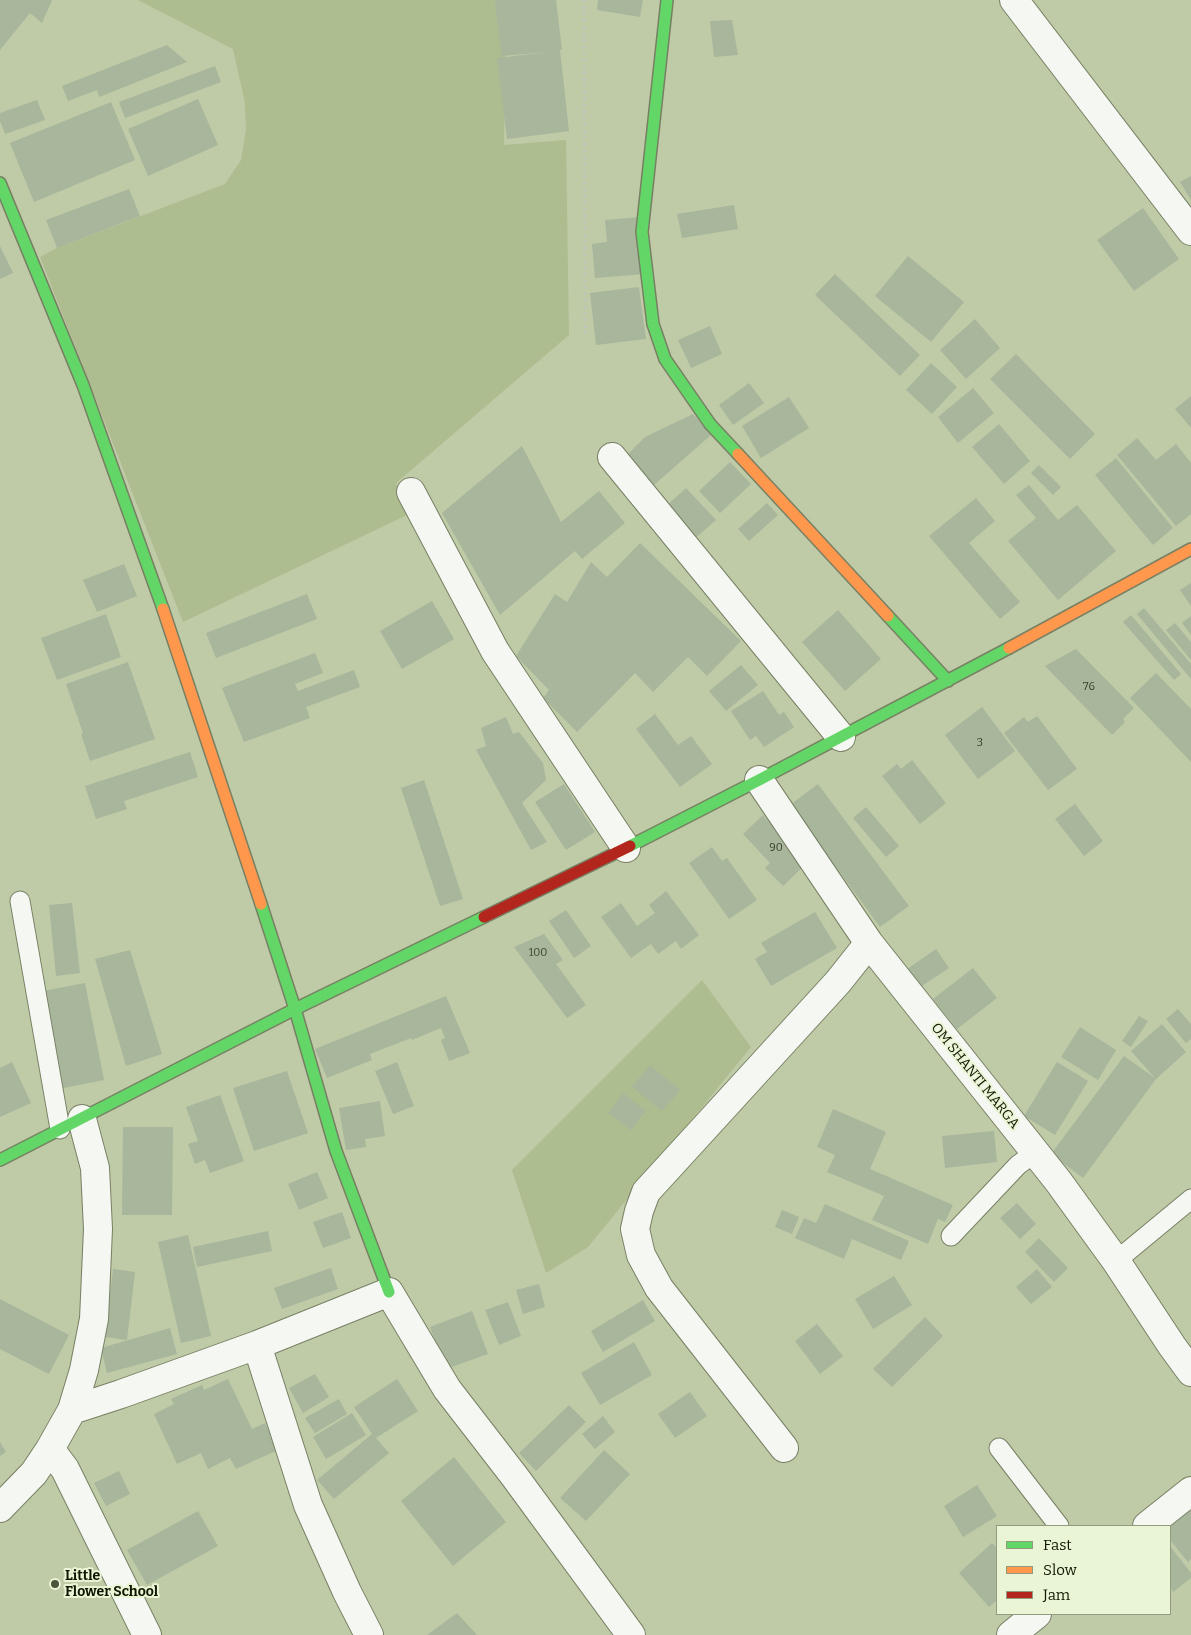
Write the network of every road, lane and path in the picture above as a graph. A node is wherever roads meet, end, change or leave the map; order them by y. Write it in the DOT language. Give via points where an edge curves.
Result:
graph roads {
  1 [pos="584,0"];
  2 [pos="667,0"];
  3 [pos="1014,0"];
  4 [pos="0,182"];
  5 [pos="1191,231"];
  6 [pos="586,336"];
  7 [pos="612,457"];
  8 [pos="411,492"];
  9 [pos="1191,549"];
  10 [pos="948,681"];
  11 [pos="841,737"];
  12 [pos="759,780"];
  13 [pos="626,848"];
  14 [pos="20,900"];
  15 [pos="869,943"];
  16 [pos="294,1009"];
  17 [pos="71,1124"];
  18 [pos="1036,1152"];
  19 [pos="0,1160"];
  20 [pos="1191,1199"];
  21 [pos="951,1236"];
  22 [pos="1116,1261"];
  23 [pos="389,1292"];
  24 [pos="257,1345"];
  25 [pos="1191,1372"];
  26 [pos="72,1410"];
  27 [pos="784,1448"];
  28 [pos="999,1448"];
  29 [pos="50,1449"];
  30 [pos="1191,1491"];
  31 [pos="0,1508"];
  32 [pos="1058,1525"];
  33 [pos="1148,1525"];
  34 [pos="1036,1615"];
  35 [pos="147,1635"];
  36 [pos="369,1635"];
  37 [pos="631,1635"];
  38 [pos="1010,1635"];
  1 -- 6 [label="path"];
  2 -- 10 [label="street" via="642,232 654,324 665,360 710,424"];
  3 -- 5 [label="street"];
  4 -- 16 [label="street" via="83,384 168,622"];
  7 -- 11 [label="street"];
  8 -- 13 [label="street" via="495,651"];
  9 -- 10 [label="street"];
  10 -- 11 [label="street"];
  11 -- 12 [label="street"];
  12 -- 13 [label="street"];
  12 -- 15 [label="street, OM SHANTI MARGA"];
  13 -- 16 [label="street"];
  14 -- 17 [label="lane"];
  15 -- 18 [label="street, OM SHANTI MARGA"];
  15 -- 27 [label="street" via="838,982 646,1192 634,1229 641,1255 660,1288"];
  16 -- 17 [label="street"];
  16 -- 23 [label="street" via="336,1151"];
  17 -- 19 [label="street"];
  17 -- 26 [label="street" via="95,1168 98,1229 94,1318"];
  18 -- 21 [label="lane" via="1018,1165"];
  18 -- 22 [label="street, OM SHANTI MARGA"];
  20 -- 22 [label="lane"];
  22 -- 25 [label="street, OM SHANTI MARGA"];
  23 -- 24 [label="street"];
  23 -- 37 [label="street" via="447,1389"];
  24 -- 26 [label="street"];
  24 -- 36 [label="street" via="308,1505"];
  26 -- 29 [label="street"];
  28 -- 32 [label="lane"];
  29 -- 31 [label="street" via="34,1474"];
  29 -- 35 [label="street" via="65,1469"];
  30 -- 33 [label="street"];
  34 -- 38 [label="street"];
}
